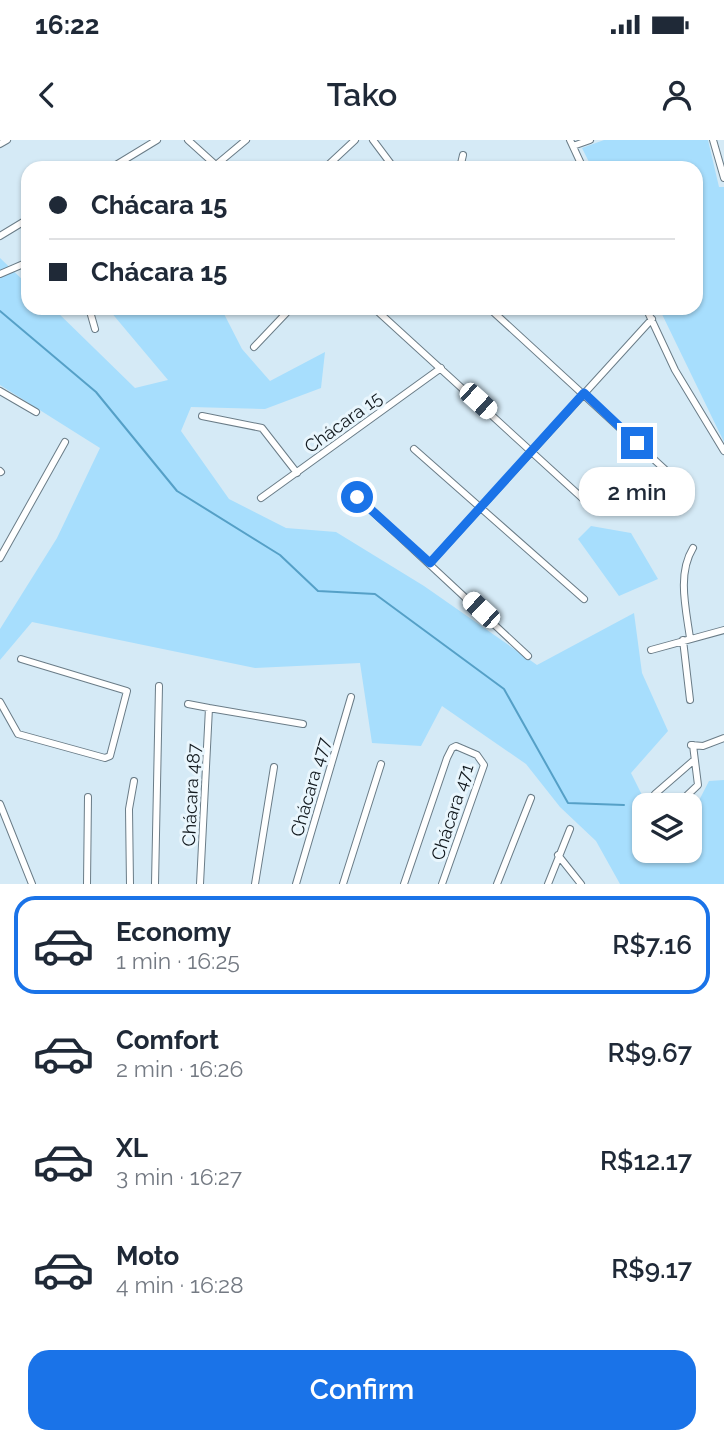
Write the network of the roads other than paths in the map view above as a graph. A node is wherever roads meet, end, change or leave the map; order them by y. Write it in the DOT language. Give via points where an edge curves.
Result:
graph roads {
  1 [pos="7,140"];
  2 [pos="157,140"];
  3 [pos="188,140"];
  4 [pos="246,140"];
  5 [pos="355,140"];
  6 [pos="373,140"];
  7 [pos="590,140"];
  8 [pos="713,140"];
  9 [pos="572,143"];
  10 [pos="0,145"];
  11 [pos="463,155"];
  12 [pos="124,161"];
  13 [pos="211,161"];
  14 [pos="223,161"];
  15 [pos="332,161"];
  16 [pos="389,161"];
  17 [pos="462,161"];
  18 [pos="580,161"];
  19 [pos="724,178"];
  20 [pos="21,223"];
  21 [pos="0,236"];
  22 [pos="21,266"];
  23 [pos="0,274"];
  24 [pos="91,315"];
  25 [pos="284,315"];
  26 [pos="382,315"];
  27 [pos="497,315"];
  28 [pos="650,315"];
  29 [pos="652,319"];
  30 [pos="94,329"];
  31 [pos="254,347"];
  32 [pos="441,368"];
  33 [pos="0,391"];
  34 [pos="584,393"];
  35 [pos="36,412"];
  36 [pos="202,416"];
  37 [pos="65,442"];
  38 [pos="414,449"];
  39 [pos="532,451"];
  40 [pos="724,451"];
  41 [pos="297,473"];
  42 [pos="672,476"];
  43 [pos="357,497"];
  44 [pos="261,498"];
  45 [pos="592,507"];
  46 [pos="482,508"];
  47 [pos="693,548"];
  48 [pos="0,558"];
  49 [pos="430,563"];
  50 [pos="584,599"];
  51 [pos="724,630"];
  52 [pos="686,639"];
  53 [pos="651,650"];
  54 [pos="528,656"];
  55 [pos="21,659"];
  56 [pos="159,686"];
  57 [pos="351,698"];
  58 [pos="690,701"];
  59 [pos="0,702"];
  60 [pos="188,704"];
  61 [pos="209,708"];
  62 [pos="303,724"];
  63 [pos="724,738"];
  64 [pos="693,761"];
  65 [pos="381,764"];
  66 [pos="274,767"];
  67 [pos="134,781"];
  68 [pos="656,793"];
  69 [pos="690,793"];
  70 [pos="88,797"];
  71 [pos="531,798"];
  72 [pos="0,804"];
  73 [pos="570,829"];
  74 [pos="558,855"];
  75 [pos="32,884"];
  76 [pos="87,884"];
  77 [pos="130,884"];
  78 [pos="155,884"];
  79 [pos="200,884"];
  80 [pos="255,884"];
  81 [pos="296,884"];
  82 [pos="343,884"];
  83 [pos="404,884"];
  84 [pos="442,884"];
  85 [pos="497,884"];
  86 [pos="548,884"];
  87 [pos="581,884"];
  1 -- 10 [label="street"];
  2 -- 12 [label="street"];
  3 -- 13 [label="street"];
  4 -- 14 [label="street"];
  5 -- 15 [label="street"];
  6 -- 16 [label="street"];
  7 -- 9 [label="street"];
  8 -- 19 [label="street"];
  9 -- 18 [label="street"];
  11 -- 17 [label="street"];
  20 -- 21 [label="street"];
  22 -- 23 [label="street"];
  24 -- 30 [label="street"];
  25 -- 31 [label="street"];
  26 -- 32 [label="street"];
  27 -- 34 [label="street"];
  28 -- 29 [label="street"];
  29 -- 34 [label="street"];
  29 -- 40 [label="street" via="675,370"];
  32 -- 39 [label="street"];
  32 -- 41 [label="street, Chácara 15"];
  33 -- 35 [label="street"];
  34 -- 39 [label="street"];
  34 -- 42 [label="street"];
  36 -- 41 [label="street" via="262,428"];
  37 -- 48 [label="street"];
  38 -- 46 [label="street"];
  39 -- 45 [label="street"];
  39 -- 46 [label="street"];
  41 -- 44 [label="street, Chácara 15"];
  43 -- 49 [label="street"];
  46 -- 49 [label="street"];
  46 -- 50 [label="street"];
  47 -- 52 [label="street" via="684,581"];
  49 -- 54 [label="street"];
  51 -- 52 [label="street"];
  52 -- 53 [label="street"];
  52 -- 58 [label="street"];
  55 -- 59 [label="street" via="127,691 110,756 18,734"];
  56 -- 78 [label="street"];
  57 -- 81 [label="street, Chácara 477"];
  60 -- 61 [label="street"];
  61 -- 62 [label="street"];
  61 -- 79 [label="street, Chácara 487"];
  63 -- 64 [label="street" via="691,745"];
  64 -- 68 [label="street"];
  64 -- 69 [label="street" via="698,785"];
  65 -- 82 [label="street"];
  66 -- 80 [label="street"];
  67 -- 77 [label="street" via="129,809"];
  70 -- 76 [label="street"];
  71 -- 85 [label="street"];
  72 -- 75 [label="street"];
  73 -- 74 [label="street"];
  74 -- 86 [label="street"];
  74 -- 87 [label="street"];
  83 -- 84 [label="street, Chácara 471" via="447,758 456,746 477,755 484,765"];
}
